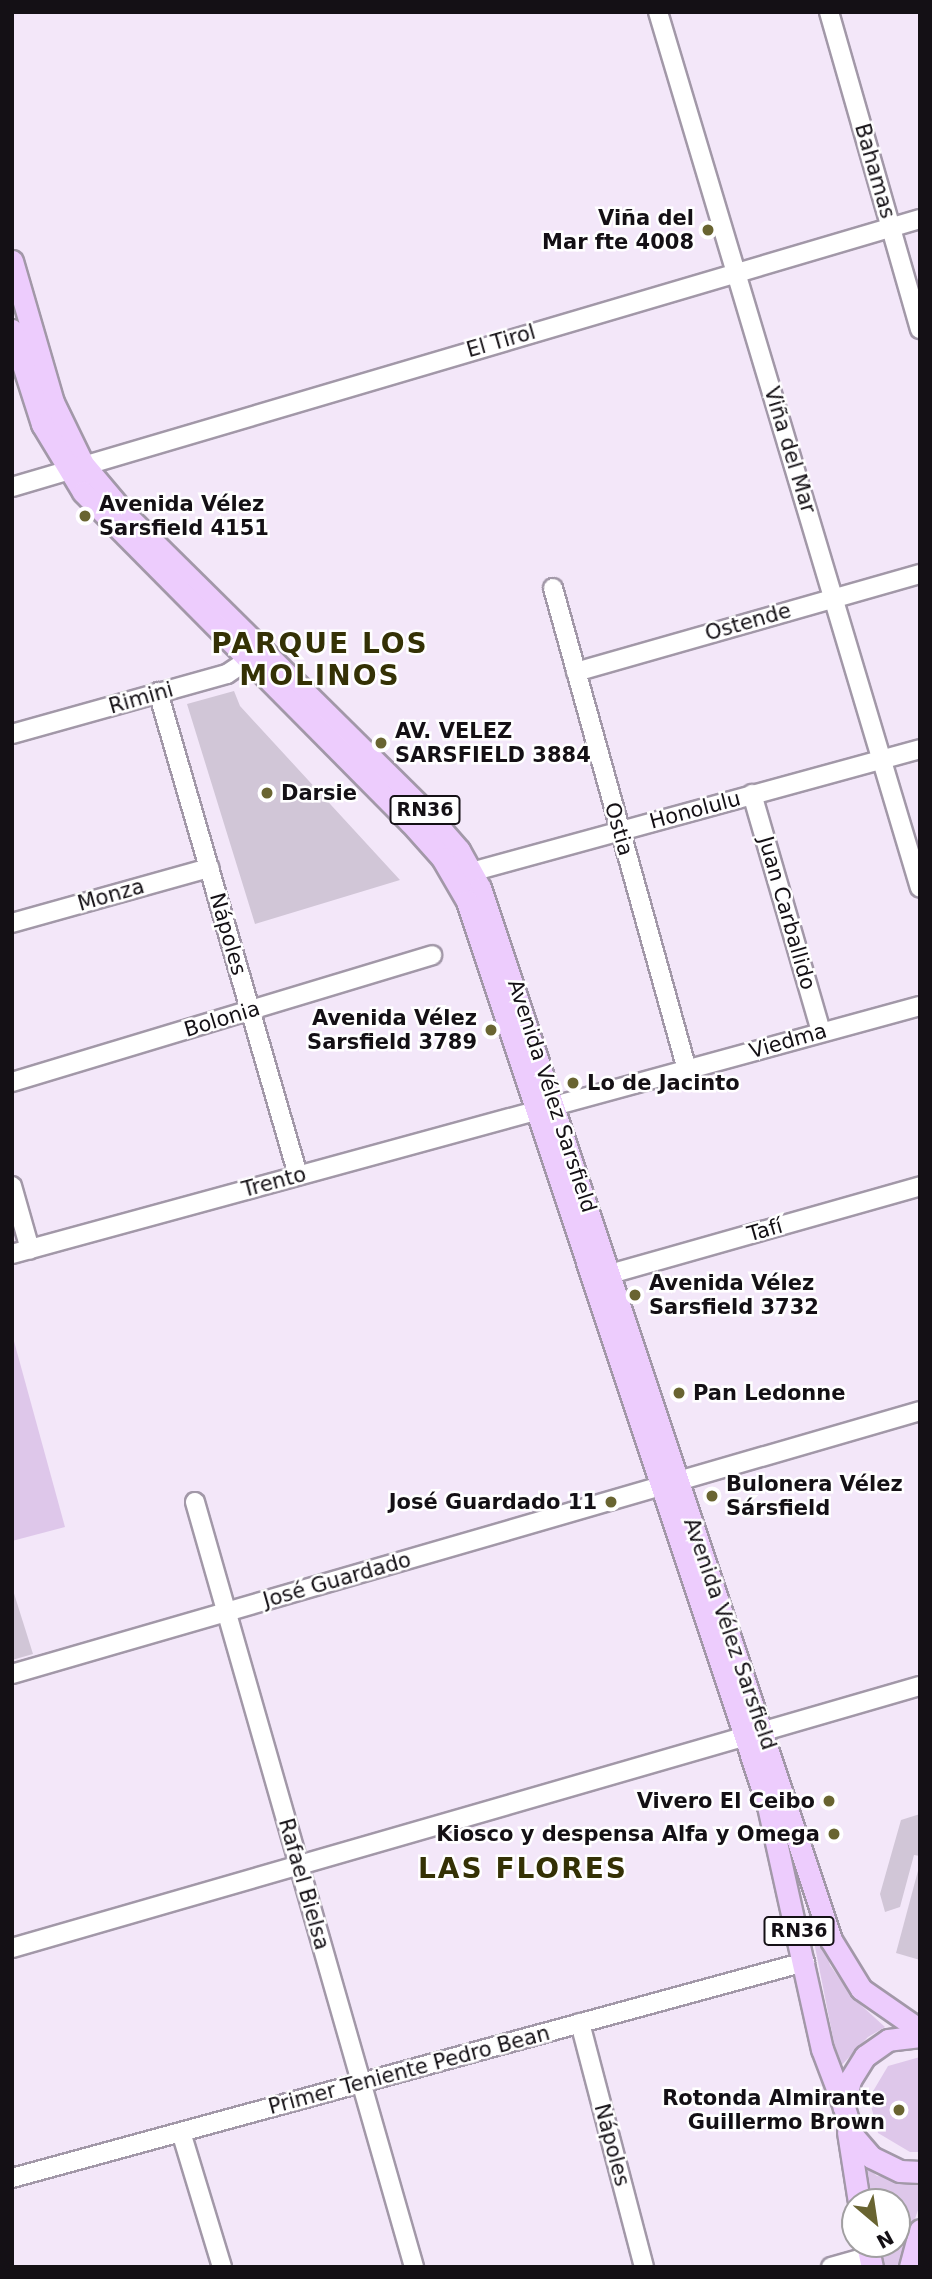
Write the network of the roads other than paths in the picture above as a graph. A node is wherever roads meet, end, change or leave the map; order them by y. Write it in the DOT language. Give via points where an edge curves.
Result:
graph roads {
  1 [pos="658,12"];
  2 [pos="829,12"];
  3 [pos="920,219"];
  4 [pos="891,227"];
  5 [pos="12,261"];
  6 [pos="734,272"];
  7 [pos="920,329"];
  8 [pos="12,330"];
  9 [pos="20,378"];
  10 [pos="75,468"];
  11 [pos="12,487"];
  12 [pos="920,574"];
  13 [pos="553,588"];
  14 [pos="835,596"];
  15 [pos="256,655"];
  16 [pos="576,671"];
  17 [pos="158,692"];
  18 [pos="12,734"];
  19 [pos="920,749"];
  20 [pos="881,760"];
  21 [pos="752,794"];
  22 [pos="619,831"];
  23 [pos="209,867"];
  24 [pos="471,872"];
  25 [pos="920,888"];
  26 [pos="12,923"];
  27 [pos="432,955"];
  28 [pos="920,1006"];
  29 [pos="250,1010"];
  30 [pos="821,1032"];
  31 [pos="687,1070"];
  32 [pos="12,1082"];
  33 [pos="545,1108"];
  34 [pos="298,1175"];
  35 [pos="12,1186"];
  36 [pos="920,1186"];
  37 [pos="21,1252"];
  38 [pos="610,1274"];
  39 [pos="920,1411"];
  40 [pos="670,1483"];
  41 [pos="195,1502"];
  42 [pos="226,1612"];
  43 [pos="12,1674"];
  44 [pos="920,1686"];
  45 [pos="753,1731"];
  46 [pos="299,1866"];
  47 [pos="12,1948"];
  48 [pos="805,1962"];
  49 [pos="580,2023"];
  50 [pos="920,2033"];
  51 [pos="361,2083"];
  52 [pos="846,2115"];
  53 [pos="181,2132"];
  54 [pos="920,2172"];
  55 [pos="12,2178"];
  56 [pos="857,2188"];
  57 [pos="920,2230"];
  58 [pos="863,2258"];
  59 [pos="222,2267"];
  60 [pos="414,2267"];
  61 [pos="643,2267"];
  62 [pos="831,2267"];
  63 [pos="910,2267"];
  1 -- 6 [label="street, Viña del Mar"];
  2 -- 4 [label="street, Bahamas"];
  3 -- 4 [label="street, El Tirol"];
  4 -- 6 [label="street, El Tirol"];
  4 -- 7 [label="street, Bahamas"];
  5 -- 10 [label="main road, Avenida Vélez Sarsfield / RN36"];
  6 -- 10 [label="street, El Tirol"];
  6 -- 14 [label="street, Viña del Mar"];
  8 -- 9 [label="main road, Avenida Vélez Sarsfield / RN36"];
  9 -- 10 [label="main road, Avenida Vélez Sarsfield / RN36"];
  10 -- 11 [label="street, El Tirol"];
  10 -- 15 [label="main road, Avenida Vélez Sarsfield / RN36" via="99,511"];
  12 -- 14 [label="street, Ostende"];
  13 -- 16 [label="street, Ostia"];
  14 -- 16 [label="street, Ostende"];
  14 -- 20 [label="street, Viña del Mar"];
  15 -- 17 [label="street, Rimini" via="227,674"];
  15 -- 24 [label="main road, Avenida Vélez Sarsfield / RN36" via="434,820"];
  15 -- 33 [label="main road, Avenida Vélez Sarsfield / RN36" via="410,822 457,880"];
  16 -- 22 [label="street, Ostia"];
  17 -- 18 [label="street, Rimini"];
  17 -- 23 [label="street, Nápoles"];
  19 -- 20 [label="street, Honolulu"];
  20 -- 21 [label="street, Honolulu"];
  20 -- 25 [label="street, Viña del Mar"];
  21 -- 22 [label="street, Honolulu"];
  21 -- 30 [label="street, Juan Carballido"];
  22 -- 24 [label="street, Honolulu"];
  22 -- 31 [label="street, Ostia"];
  23 -- 26 [label="street, Monza"];
  23 -- 29 [label="street, Nápoles"];
  24 -- 33 [label="main road, Avenida Vélez Sarsfield / RN36" via="499,934"];
  27 -- 29 [label="street, Bolonia"];
  28 -- 30 [label="street, Viedma"];
  29 -- 32 [label="street, Bolonia"];
  29 -- 34 [label="street, Nápoles"];
  30 -- 31 [label="street, Viedma"];
  31 -- 33 [label="street, Viedma"];
  33 -- 34 [label="street, Trento"];
  33 -- 38 [label="main road, Avenida Vélez Sarsfield / RN36"];
  33 -- 40 [label="main road, Avenida Vélez Sarsfield / RN36"];
  34 -- 37 [label="street, Trento"];
  35 -- 37 [label="street"];
  36 -- 38 [label="street, Tafí"];
  38 -- 40 [label="main road, Avenida Vélez Sarsfield / RN36"];
  39 -- 40 [label="street, José Guardado"];
  40 -- 42 [label="street, José Guardado"];
  40 -- 45 [label="main road, Avenida Vélez Sarsfield / RN36"];
  41 -- 42 [label="street, Rafael Bielsa"];
  42 -- 43 [label="street, José Guardado"];
  42 -- 46 [label="street, Rafael Bielsa"];
  44 -- 45 [label="street"];
  45 -- 46 [label="street"];
  45 -- 48 [label="main road, Avenida Vélez Sarsfield / RN36"];
  45 -- 50 [label="main road, Avenida Vélez Sarsfield / RN36" via="835,1950 861,1989"];
  46 -- 47 [label="street"];
  46 -- 51 [label="street, Rafael Bielsa"];
  48 -- 49 [label="street, Primer Teniente Pedro Bean"];
  48 -- 52 [label="main road, Avenida Vélez Sarsfield / RN36" via="822,2049"];
  49 -- 51 [label="street, Primer Teniente Pedro Bean"];
  49 -- 61 [label="street, Nápoles"];
  50 -- 52 [label="main road, RN36" via="888,2040 865,2056 850,2080"];
  51 -- 53 [label="street, Primer Teniente Pedro Bean"];
  51 -- 60 [label="street, Rafael Bielsa"];
  52 -- 54 [label="main road, RN36" via="871,2157 900,2171"];
  52 -- 56 [label="main road, Avenida Vélez Sarsfield / RN36"];
  53 -- 55 [label="street, Primer Teniente Pedro Bean"];
  53 -- 59 [label="street"];
  57 -- 63 [label="main road"];
  58 -- 62 [label="street"];
}
